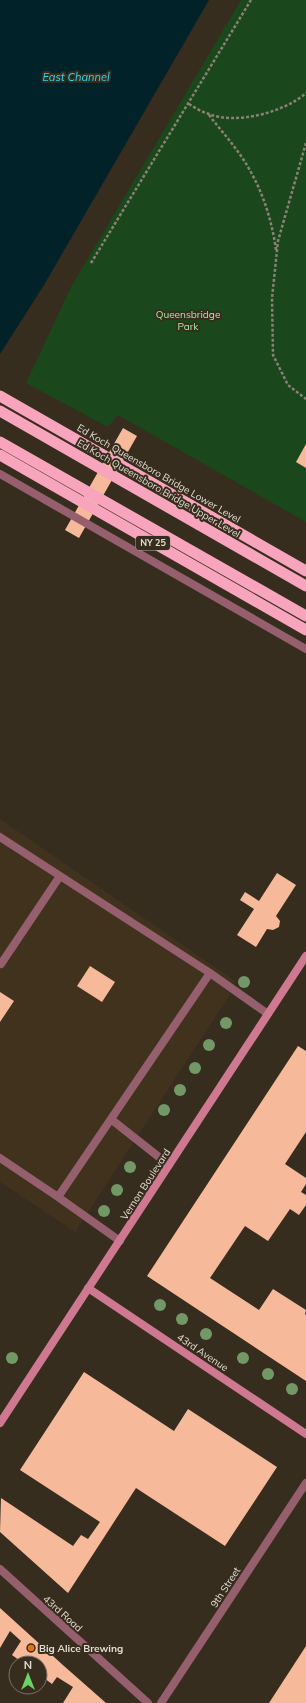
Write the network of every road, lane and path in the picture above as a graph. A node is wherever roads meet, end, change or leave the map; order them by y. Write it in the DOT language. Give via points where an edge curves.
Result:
graph roads {
  1 [pos="251,0"];
  2 [pos="306,92"];
  3 [pos="189,104"];
  4 [pos="209,115"];
  5 [pos="306,142"];
  6 [pos="276,255"];
  7 [pos="91,263"];
  8 [pos="0,396"];
  9 [pos="306,399"];
  10 [pos="0,411"];
  11 [pos="0,442"];
  12 [pos="0,455"];
  13 [pos="0,474"];
  14 [pos="306,570"];
  15 [pos="306,586"];
  16 [pos="306,616"];
  17 [pos="306,630"];
  18 [pos="306,649"];
  19 [pos="0,837"];
  20 [pos="60,876"];
  21 [pos="306,956"];
  22 [pos="1,964"];
  23 [pos="210,973"];
  24 [pos="268,1014"];
  25 [pos="112,1120"];
  26 [pos="0,1158"];
  27 [pos="169,1165"];
  28 [pos="58,1197"];
  29 [pos="120,1241"];
  30 [pos="88,1288"];
  31 [pos="0,1423"];
  32 [pos="306,1434"];
  33 [pos="306,1482"];
  34 [pos="0,1569"];
  35 [pos="148,1703"];
  36 [pos="161,1703"];
  1 -- 3 [label="path"];
  2 -- 4 [label="path" via="298,100 268,112 233,119"];
  3 -- 4 [label="path"];
  3 -- 7 [label="path"];
  4 -- 6 [label="path" via="248,166 265,201 274,235"];
  5 -- 6 [label="path"];
  6 -- 9 [label="path" via="272,298 273,355 288,385"];
  8 -- 14 [label="highway, Ed Koch Queensboro Bridge Lower Level"];
  10 -- 15 [label="highway, Ed Koch Queensboro Bridge Upper Level"];
  11 -- 16 [label="highway"];
  12 -- 17 [label="highway, NY 25"];
  13 -- 18 [label="street"];
  19 -- 20 [label="street"];
  20 -- 22 [label="street"];
  20 -- 23 [label="street"];
  21 -- 24 [label="main road, Vernon Boulevard"];
  23 -- 24 [label="street"];
  23 -- 25 [label="street"];
  24 -- 27 [label="main road, Vernon Boulevard"];
  25 -- 27 [label="street"];
  25 -- 28 [label="street"];
  26 -- 28 [label="street"];
  27 -- 29 [label="main road, Vernon Boulevard"];
  28 -- 29 [label="street"];
  29 -- 30 [label="main road, Vernon Boulevard"];
  30 -- 31 [label="main road, Vernon Boulevard"];
  30 -- 32 [label="main road, 43rd Avenue"];
  33 -- 36 [label="street, 9th Street"];
  34 -- 35 [label="street, 43rd Road"];
}
